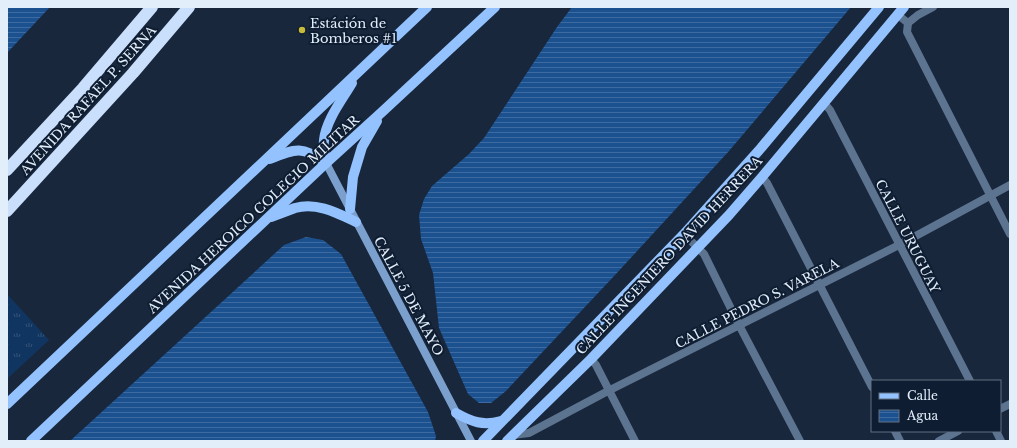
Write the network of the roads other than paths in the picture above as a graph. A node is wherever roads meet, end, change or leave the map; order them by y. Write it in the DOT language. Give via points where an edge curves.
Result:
graph roads {
  1 [pos="152,7"];
  2 [pos="189,7"];
  3 [pos="428,7"];
  4 [pos="495,7"];
  5 [pos="879,7"];
  6 [pos="933,7"];
  7 [pos="901,11"];
  8 [pos="908,23"];
  9 [pos="358,73"];
  10 [pos="824,103"];
  11 [pos="382,112"];
  12 [pos="265,161"];
  13 [pos="326,163"];
  14 [pos="7,170"];
  15 [pos="762,177"];
  16 [pos="1010,185"];
  17 [pos="990,196"];
  18 [pos="350,209"];
  19 [pos="7,211"];
  20 [pos="267,218"];
  21 [pos="356,222"];
  22 [pos="684,234"];
  23 [pos="1010,234"];
  24 [pos="899,245"];
  25 [pos="697,247"];
  26 [pos="819,285"];
  27 [pos="739,325"];
  28 [pos="590,359"];
  29 [pos="969,380"];
  30 [pos="871,385"];
  31 [pos="608,391"];
  32 [pos="7,404"];
  33 [pos="1010,404"];
  34 [pos="1001,408"];
  35 [pos="456,413"];
  36 [pos="503,420"];
  37 [pos="896,432"];
  38 [pos="956,432"];
  39 [pos="996,432"];
  40 [pos="510,438"];
  41 [pos="31,441"];
  42 [pos="471,441"];
  43 [pos="483,441"];
  44 [pos="635,441"];
  45 [pos="800,441"];
  46 [pos="900,441"];
  47 [pos="939,441"];
  48 [pos="1001,441"];
  1 -- 14 [label="highway, AVENIDA RAFAEL P. SERNA" via="84,88"];
  2 -- 19 [label="highway, AVENIDA RAFAEL P. SERNA" via="133,73"];
  3 -- 9 [label="main road"];
  4 -- 11 [label="main road, AVENIDA HEROICO COLEGIO MILITAR"];
  5 -- 22 [label="main road, CALLE INGENIERO DAVID HERRERA" via="761,148"];
  6 -- 8 [label="street"];
  7 -- 8 [label="street"];
  7 -- 10 [label="main road, CALLE INGENIERO DAVID HERRERA"];
  8 -- 17 [label="street" via="907,32"];
  9 -- 12 [label="main road"];
  9 -- 13 [label="main road" via="326,130"];
  10 -- 15 [label="main road, CALLE INGENIERO DAVID HERRERA"];
  10 -- 24 [label="street, CALLE URUGUAY" via="830,110"];
  11 -- 13 [label="main road, AVENIDA HEROICO COLEGIO MILITAR"];
  11 -- 18 [label="main road" via="362,146 352,177"];
  12 -- 13 [label="main road" via="286,152 299,150 311,152"];
  12 -- 32 [label="main road"];
  13 -- 18 [label="street, CALLE 5 DE MAYO"];
  13 -- 20 [label="main road, AVENIDA HEROICO COLEGIO MILITAR"];
  15 -- 25 [label="main road, CALLE INGENIERO DAVID HERRERA"];
  15 -- 26 [label="street"];
  16 -- 17 [label="street, CALLE PEDRO S. VARELA"];
  17 -- 23 [label="street"];
  17 -- 24 [label="street, CALLE PEDRO S. VARELA"];
  18 -- 21 [label="street, CALLE 5 DE MAYO"];
  20 -- 21 [label="main road" via="308,206 337,213"];
  20 -- 41 [label="main road, AVENIDA HEROICO COLEGIO MILITAR"];
  21 -- 35 [label="street, CALLE 5 DE MAYO"];
  22 -- 25 [label="street"];
  22 -- 36 [label="main road, CALLE INGENIERO DAVID HERRERA"];
  24 -- 26 [label="street, CALLE PEDRO S. VARELA"];
  24 -- 29 [label="street, CALLE URUGUAY"];
  25 -- 27 [label="street" via="704,254"];
  25 -- 28 [label="main road, CALLE INGENIERO DAVID HERRERA"];
  26 -- 27 [label="street, CALLE PEDRO S. VARELA"];
  26 -- 30 [label="street"];
  27 -- 31 [label="street, CALLE PEDRO S. VARELA"];
  27 -- 45 [label="street"];
  28 -- 31 [label="street" via="596,365"];
  28 -- 40 [label="main road, CALLE INGENIERO DAVID HERRERA"];
  31 -- 40 [label="street, CALLE PEDRO S. VARELA" via="529,433"];
  31 -- 44 [label="street"];
  33 -- 34 [label="street"];
  35 -- 36 [label="main road" via="470,421 490,424"];
  35 -- 42 [label="street, CALLE 5 DE MAYO"];
  36 -- 43 [label="main road, CALLE INGENIERO DAVID HERRERA"];
  37 -- 46 [label="street"];
  38 -- 47 [label="street"];
  39 -- 48 [label="street"];
}
